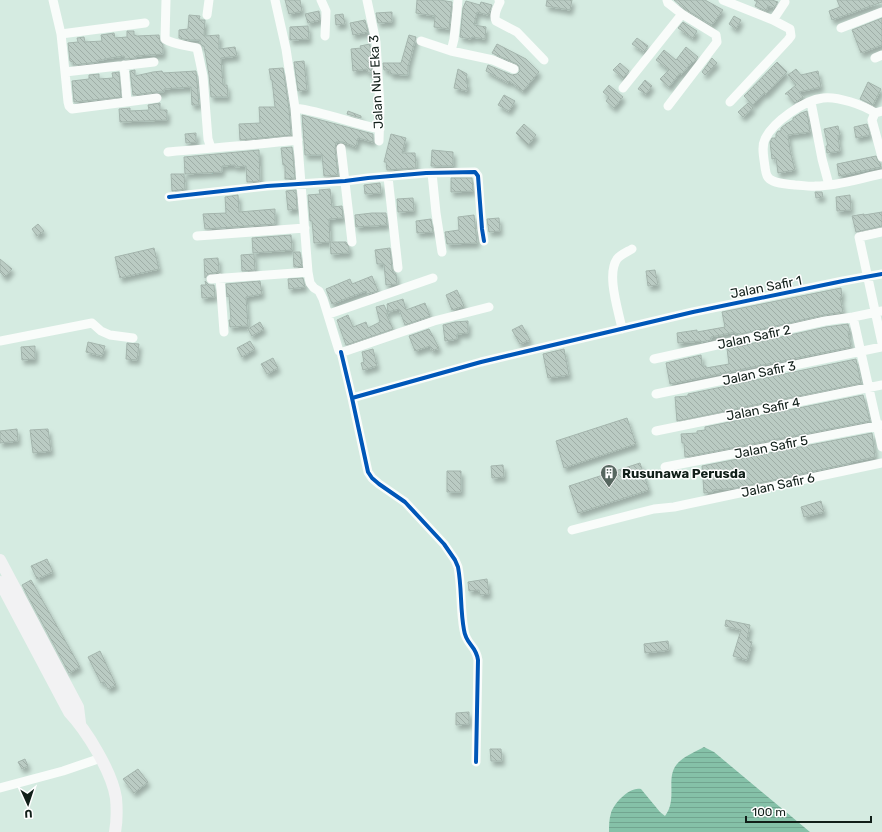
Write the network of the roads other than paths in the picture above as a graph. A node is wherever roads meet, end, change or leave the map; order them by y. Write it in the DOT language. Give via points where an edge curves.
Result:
graph roads {
  1 [pos="54,0"];
  2 [pos="166,0"];
  3 [pos="209,0"];
  4 [pos="275,0"];
  5 [pos="321,0"];
  6 [pos="367,0"];
  7 [pos="458,0"];
  8 [pos="499,0"];
  9 [pos="667,0"];
  10 [pos="722,0"];
  11 [pos="785,2"];
  12 [pos="882,12"];
  13 [pos="682,14"];
  14 [pos="207,15"];
  15 [pos="773,20"];
  16 [pos="145,23"];
  17 [pos="841,28"];
  18 [pos="62,34"];
  19 [pos="325,36"];
  20 [pos="421,41"];
  21 [pos="451,51"];
  22 [pos="544,60"];
  23 [pos="154,62"];
  24 [pos="124,65"];
  25 [pos="514,69"];
  26 [pos="65,72"];
  27 [pos="624,88"];
  28 [pos="157,98"];
  29 [pos="127,101"];
  30 [pos="730,102"];
  31 [pos="811,102"];
  32 [pos="668,106"];
  33 [pos="295,108"];
  34 [pos="879,112"];
  35 [pos="380,129"];
  36 [pos="298,140"];
  37 [pos="379,141"];
  38 [pos="211,148"];
  39 [pos="341,148"];
  40 [pos="168,152"];
  41 [pos="882,157"];
  42 [pos="432,173"];
  43 [pos="882,174"];
  44 [pos="388,177"];
  45 [pos="345,181"];
  46 [pos="302,184"];
  47 [pos="829,185"];
  48 [pos="169,197"];
  49 [pos="305,228"];
  50 [pos="882,232"];
  51 [pos="197,236"];
  52 [pos="484,241"];
  53 [pos="352,242"];
  54 [pos="632,249"];
  55 [pos="442,252"];
  56 [pos="398,268"];
  57 [pos="308,272"];
  58 [pos="882,274"];
  59 [pos="867,277"];
  60 [pos="433,278"];
  61 [pos="489,307"];
  62 [pos="879,312"];
  63 [pos="329,314"];
  64 [pos="854,317"];
  65 [pos="622,329"];
  66 [pos="224,332"];
  67 [pos="133,338"];
  68 [pos="0,341"];
  69 [pos="882,344"];
  70 [pos="882,347"];
  71 [pos="341,352"];
  72 [pos="862,352"];
  73 [pos="654,359"];
  74 [pos="882,385"];
  75 [pos="870,388"];
  76 [pos="656,394"];
  77 [pos="352,398"];
  78 [pos="880,426"];
  79 [pos="656,431"];
  80 [pos="882,447"];
  81 [pos="882,463"];
  82 [pos="665,467"];
  83 [pos="572,530"];
  84 [pos="0,560"];
  85 [pos="0,582"];
  86 [pos="80,724"];
  87 [pos="101,758"];
  88 [pos="476,762"];
  89 [pos="0,788"];
  90 [pos="115,832"];
  1 -- 18 [label="street"];
  2 -- 38 [label="street" via="164,39 197,48 203,76"];
  3 -- 14 [label="street"];
  4 -- 33 [label="street"];
  5 -- 19 [label="street" via="326,10"];
  6 -- 35 [label="street, Jalan Nur Eka 3" via="376,42"];
  7 -- 21 [label="street"];
  8 -- 22 [label="street" via="496,21 517,32"];
  9 -- 13 [label="street"];
  10 -- 15 [label="street"];
  11 -- 15 [label="street"];
  12 -- 17 [label="street"];
  13 -- 27 [label="street"];
  13 -- 32 [label="street" via="716,35 717,42"];
  15 -- 30 [label="street" via="790,29 791,36"];
  16 -- 18 [label="street"];
  18 -- 26 [label="street"];
  20 -- 21 [label="street"];
  21 -- 25 [label="street" via="484,57"];
  23 -- 24 [label="street"];
  24 -- 26 [label="street"];
  24 -- 29 [label="street"];
  26 -- 29 [label="street" via="68,102 72,109"];
  28 -- 29 [label="street"];
  31 -- 34 [label="street" via="830,98"];
  31 -- 47 [label="street"];
  31 -- 47 [label="street" via="798,107 780,120 764,140 767,176 780,184"];
  33 -- 35 [label="street"];
  33 -- 36 [label="street"];
  34 -- 41 [label="street" via="872,120"];
  35 -- 37 [label="street, Jalan Nur Eka 3"];
  36 -- 38 [label="street"];
  36 -- 46 [label="street"];
  38 -- 40 [label="street"];
  39 -- 45 [label="street"];
  42 -- 44 [label="street"];
  42 -- 52 [label="street" via="477,173"];
  42 -- 55 [label="street"];
  43 -- 47 [label="street"];
  44 -- 45 [label="street"];
  44 -- 56 [label="street"];
  45 -- 46 [label="street"];
  45 -- 53 [label="street"];
  46 -- 48 [label="street"];
  46 -- 49 [label="street"];
  49 -- 51 [label="street"];
  49 -- 57 [label="street"];
  50 -- 59 [label="street" via="859,237"];
  54 -- 65 [label="street" via="617,258 612,269"];
  57 -- 63 [label="street" via="310,283 319,291"];
  57 -- 66 [label="street" via="216,279"];
  58 -- 59 [label="street, Jalan Safir 1"];
  59 -- 62 [label="street"];
  59 -- 65 [label="street, Jalan Safir 1"];
  60 -- 63 [label="street"];
  61 -- 71 [label="street" via="434,321"];
  62 -- 64 [label="street, Jalan Safir 2"];
  62 -- 69 [label="street"];
  63 -- 71 [label="street"];
  64 -- 72 [label="street"];
  64 -- 73 [label="street, Jalan Safir 2" via="825,321"];
  65 -- 77 [label="street, Jalan Safir 1" via="481,362"];
  67 -- 68 [label="street" via="110,335 92,323"];
  70 -- 72 [label="street, Jalan Safir 3"];
  71 -- 77 [label="street"];
  72 -- 75 [label="street"];
  72 -- 76 [label="street, Jalan Safir 3"];
  74 -- 75 [label="street, Jalan Safir 4"];
  75 -- 78 [label="street"];
  75 -- 79 [label="street, Jalan Safir 4"];
  77 -- 88 [label="street" via="368,472 372,478 405,502 444,544 458,567 464,631 467,642 477,652 478,660"];
  78 -- 80 [label="street"];
  78 -- 82 [label="street, Jalan Safir 5"];
  81 -- 83 [label="street, Jalan Safir 6" via="654,509"];
  84 -- 86 [label="street" via="78,707"];
  85 -- 86 [label="street" via="69,712"];
  86 -- 87 [label="street"];
  87 -- 89 [label="street"];
  87 -- 90 [label="street" via="116,796"];
}
